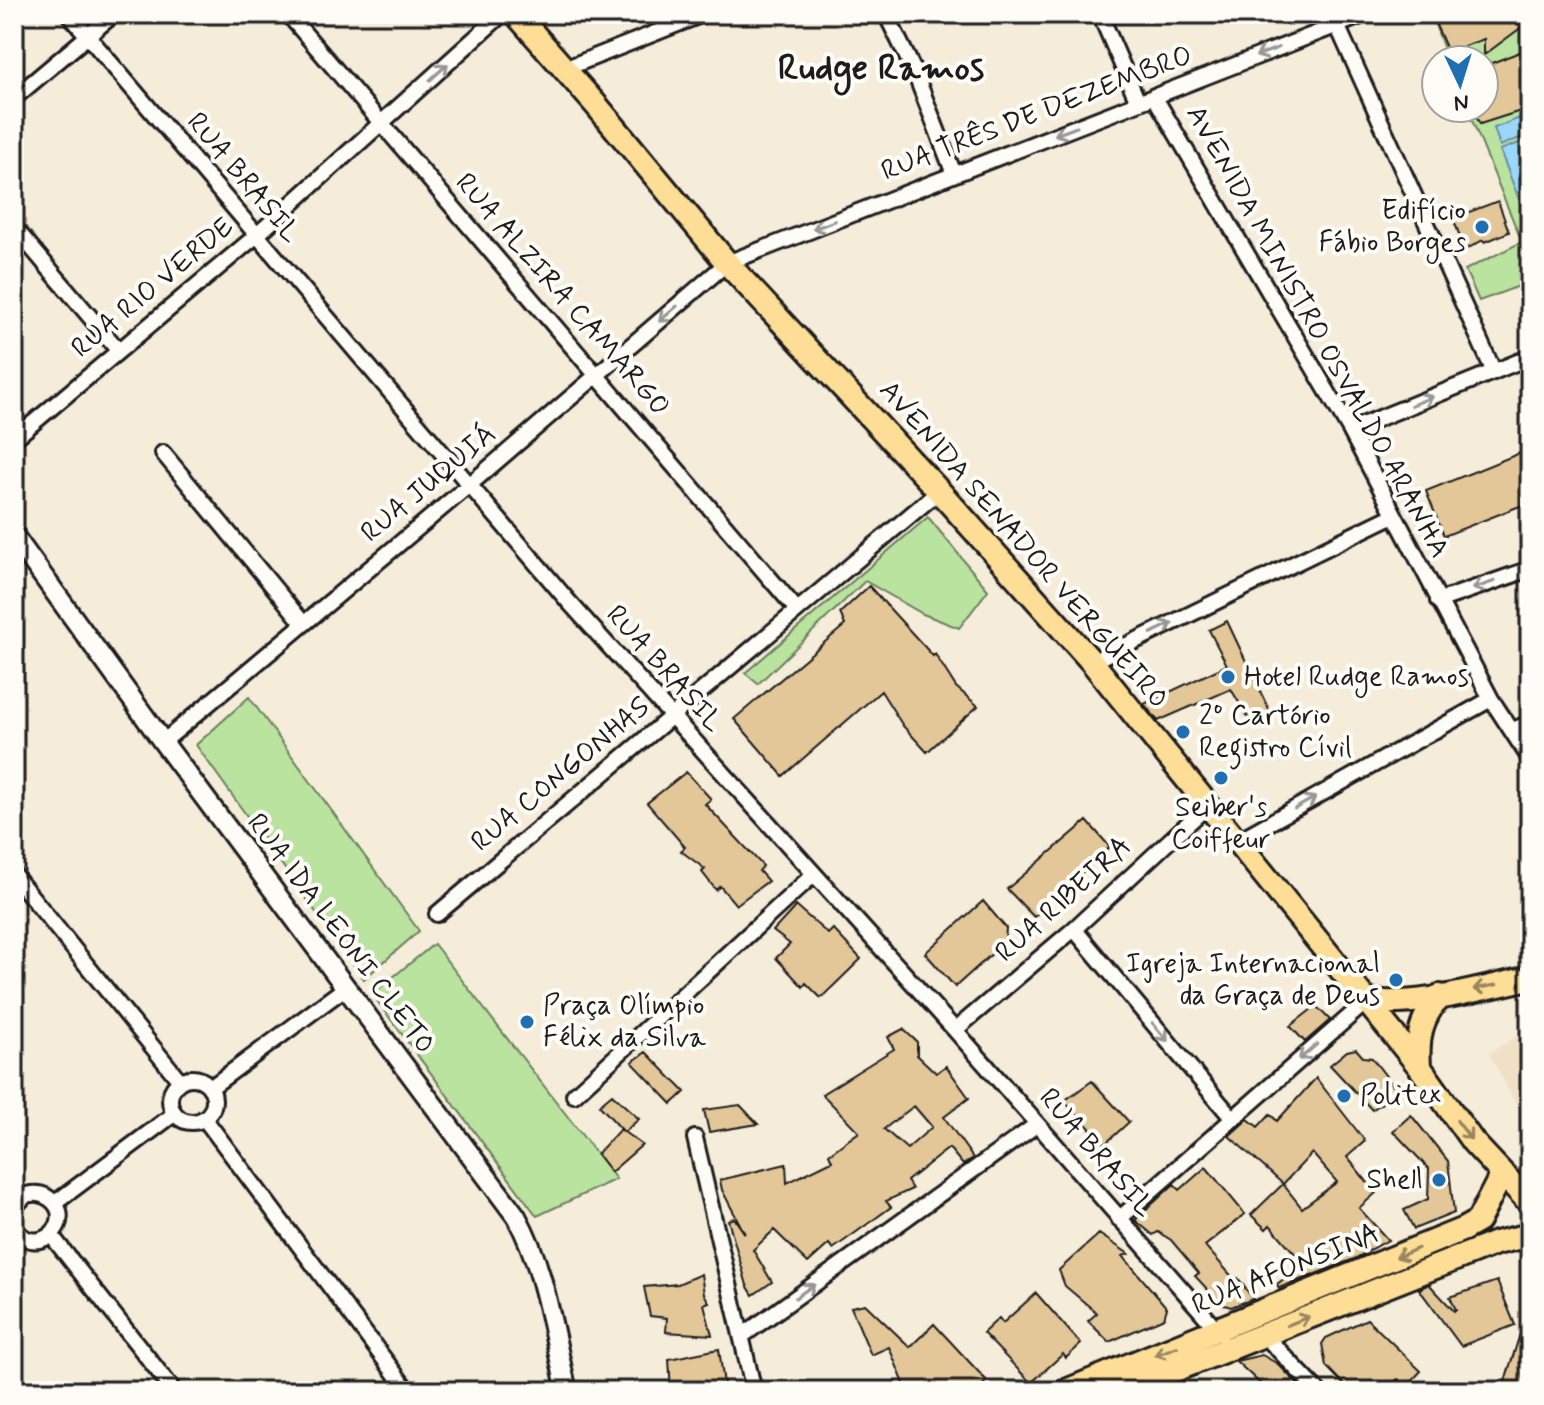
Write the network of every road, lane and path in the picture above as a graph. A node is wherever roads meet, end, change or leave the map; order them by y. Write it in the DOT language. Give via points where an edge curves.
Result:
graph roads {
  1 [pos="69,14"];
  2 [pos="114,14"];
  3 [pos="288,14"];
  4 [pos="502,14"];
  5 [pos="516,14"];
  6 [pos="703,14"];
  7 [pos="886,14"];
  8 [pos="1100,14"];
  9 [pos="1366,14"];
  10 [pos="1337,25"];
  11 [pos="89,36"];
  12 [pos="564,69"];
  13 [pos="1154,96"];
  14 [pos="14,98"];
  15 [pos="1138,102"];
  16 [pos="381,125"];
  17 [pos="954,174"];
  18 [pos="14,227"];
  19 [pos="257,235"];
  20 [pos="727,263"];
  21 [pos="118,350"];
  22 [pos="1530,357"];
  23 [pos="1494,372"];
  24 [pos="597,376"];
  25 [pos="1350,430"];
  26 [pos="14,439"];
  27 [pos="163,453"];
  28 [pos="468,486"];
  29 [pos="939,491"];
  30 [pos="1394,515"];
  31 [pos="14,536"];
  32 [pos="1530,569"];
  33 [pos="1438,601"];
  34 [pos="797,610"];
  35 [pos="303,623"];
  36 [pos="1092,662"];
  37 [pos="1491,699"];
  38 [pos="670,716"];
  39 [pos="1530,723"];
  40 [pos="1513,730"];
  41 [pos="163,742"];
  42 [pos="1530,759"];
  43 [pos="1207,806"];
  44 [pos="1237,841"];
  45 [pos="14,875"];
  46 [pos="813,875"];
  47 [pos="437,914"];
  48 [pos="1074,929"];
  49 [pos="1530,978"];
  50 [pos="345,988"];
  51 [pos="1440,996"];
  52 [pos="1367,1001"];
  53 [pos="955,1030"];
  54 [pos="1419,1066"];
  55 [pos="180,1081"];
  56 [pos="210,1088"];
  57 [pos="574,1095"];
  58 [pos="174,1114"];
  59 [pos="204,1118"];
  60 [pos="1233,1119"];
  61 [pos="1036,1125"];
  62 [pos="695,1138"];
  63 [pos="1502,1174"];
  64 [pos="16,1200"];
  65 [pos="55,1203"];
  66 [pos="1530,1203"];
  67 [pos="1119,1219"];
  68 [pos="15,1231"];
  69 [pos="51,1235"];
  70 [pos="1530,1235"];
  71 [pos="1264,1335"];
  72 [pos="742,1336"];
  73 [pos="1226,1339"];
  74 [pos="1135,1389"];
  75 [pos="174,1391"];
  76 [pos="408,1391"];
  77 [pos="567,1391"];
  78 [pos="754,1391"];
  79 [pos="1066,1391"];
  80 [pos="1318,1391"];
  1 -- 11 [label="street, RUA BRASIL"];
  2 -- 11 [label="street"];
  3 -- 16 [label="street, RUA ALZIRA CAMARGO"];
  16 -- 4 [label="street, RUA RIO VERDE, one-way"];
  5 -- 12 [label="main road, AVENIDA SENADOR VERGUEIRO"];
  6 -- 12 [label="street"];
  7 -- 17 [label="street"];
  8 -- 15 [label="street, AVENIDA MINISTRO OSVALDO ARANHA"];
  9 -- 10 [label="street, RUA TRÊS DE DEZEMBRO"];
  10 -- 13 [label="street, RUA TRÊS DE DEZEMBRO, one-way"];
  10 -- 23 [label="street"];
  11 -- 14 [label="street"];
  11 -- 19 [label="street, RUA BRASIL"];
  12 -- 20 [label="main road, AVENIDA SENADOR VERGUEIRO"];
  13 -- 15 [label="street, RUA TRÊS DE DEZEMBRO"];
  13 -- 25 [label="street, AVENIDA MINISTRO OSVALDO ARANHA"];
  15 -- 17 [label="street, RUA TRÊS DE DEZEMBRO, one-way"];
  16 -- 19 [label="street, RUA RIO VERDE"];
  16 -- 24 [label="street, RUA ALZIRA CAMARGO"];
  17 -- 20 [label="street, RUA TRÊS DE DEZEMBRO, one-way"];
  18 -- 21 [label="street"];
  19 -- 21 [label="street, RUA RIO VERDE"];
  19 -- 28 [label="street, RUA BRASIL"];
  20 -- 24 [label="street, RUA JUQUIÁ, one-way"];
  20 -- 29 [label="main road, AVENIDA SENADOR VERGUEIRO"];
  21 -- 26 [label="street, RUA RIO VERDE"];
  22 -- 23 [label="street"];
  25 -- 23 [label="street, one-way"];
  24 -- 28 [label="street, RUA JUQUIÁ"];
  24 -- 34 [label="street, RUA ALZIRA CAMARGO"];
  25 -- 30 [label="street, AVENIDA MINISTRO OSVALDO ARANHA"];
  27 -- 35 [label="street"];
  28 -- 35 [label="street, RUA JUQUIÁ"];
  28 -- 38 [label="street, RUA BRASIL"];
  29 -- 34 [label="street, RUA CONGONHAS"];
  29 -- 36 [label="main road, AVENIDA SENADOR VERGUEIRO"];
  30 -- 33 [label="street, AVENIDA MINISTRO OSVALDO ARANHA"];
  36 -- 30 [label="street, one-way"];
  31 -- 41 [label="street, RUA IDA LEONI CLETO"];
  32 -- 33 [label="street, one-way"];
  33 -- 37 [label="street, AVENIDA MINISTRO OSVALDO ARANHA"];
  34 -- 38 [label="street, RUA CONGONHAS"];
  35 -- 41 [label="street, RUA JUQUIÁ"];
  36 -- 43 [label="main road, AVENIDA SENADOR VERGUEIRO"];
  37 -- 40 [label="street, AVENIDA MINISTRO OSVALDO ARANHA"];
  44 -- 37 [label="street, one-way"];
  38 -- 46 [label="street, RUA BRASIL"];
  38 -- 47 [label="street, RUA CONGONHAS"];
  39 -- 40 [label="street"];
  40 -- 42 [label="street, AVENIDA MINISTRO OSVALDO ARANHA"];
  41 -- 50 [label="street, RUA IDA LEONI CLETO"];
  43 -- 44 [label="main road, AVENIDA SENADOR VERGUEIRO"];
  43 -- 48 [label="street, RUA RIBEIRA"];
  44 -- 52 [label="main road, AVENIDA SENADOR VERGUEIRO"];
  45 -- 55 [label="street"];
  46 -- 53 [label="street, RUA BRASIL"];
  46 -- 57 [label="street"];
  48 -- 53 [label="street, RUA RIBEIRA"];
  48 -- 60 [label="street, one-way"];
  49 -- 51 [label="main road, one-way"];
  50 -- 56 [label="street"];
  50 -- 77 [label="street, RUA IDA LEONI CLETO" via="527,1235"];
  51 -- 52 [label="main road"];
  51 -- 54 [label="main road" via="1423,1020"];
  52 -- 54 [label="main road, AVENIDA SENADOR VERGUEIRO"];
  52 -- 60 [label="street, one-way"];
  53 -- 61 [label="street, RUA BRASIL"];
  54 -- 63 [label="main road, AVENIDA SENADOR VERGUEIRO, one-way"];
  55 -- 56 [label="street" via="200,1079"];
  55 -- 58 [label="street" via="170,1092"];
  56 -- 59 [label="street" via="214,1104"];
  58 -- 59 [label="street" via="191,1122"];
  58 -- 65 [label="street"];
  59 -- 76 [label="street"];
  60 -- 67 [label="street"];
  61 -- 67 [label="street, RUA BRASIL"];
  72 -- 61 [label="street, one-way"];
  62 -- 72 [label="street"];
  63 -- 66 [label="main road, AVENIDA SENADOR VERGUEIRO"];
  63 -- 73 [label="main road, RUA AFONSINA, one-way" via="1478,1221"];
  64 -- 65 [label="street" via="42,1194"];
  65 -- 69 [label="street" via="60,1216"];
  67 -- 73 [label="street, RUA BRASIL"];
  68 -- 69 [label="street" via="37,1241"];
  69 -- 75 [label="street"];
  71 -- 70 [label="main road, RUA AFONSINA, one-way" via="1496,1243"];
  71 -- 73 [label="main road, RUA AFONSINA"];
  71 -- 80 [label="street"];
  72 -- 78 [label="street"];
  73 -- 74 [label="main road, RUA AFONSINA"];
  73 -- 79 [label="main road, RUA AFONSINA, one-way"];
}
